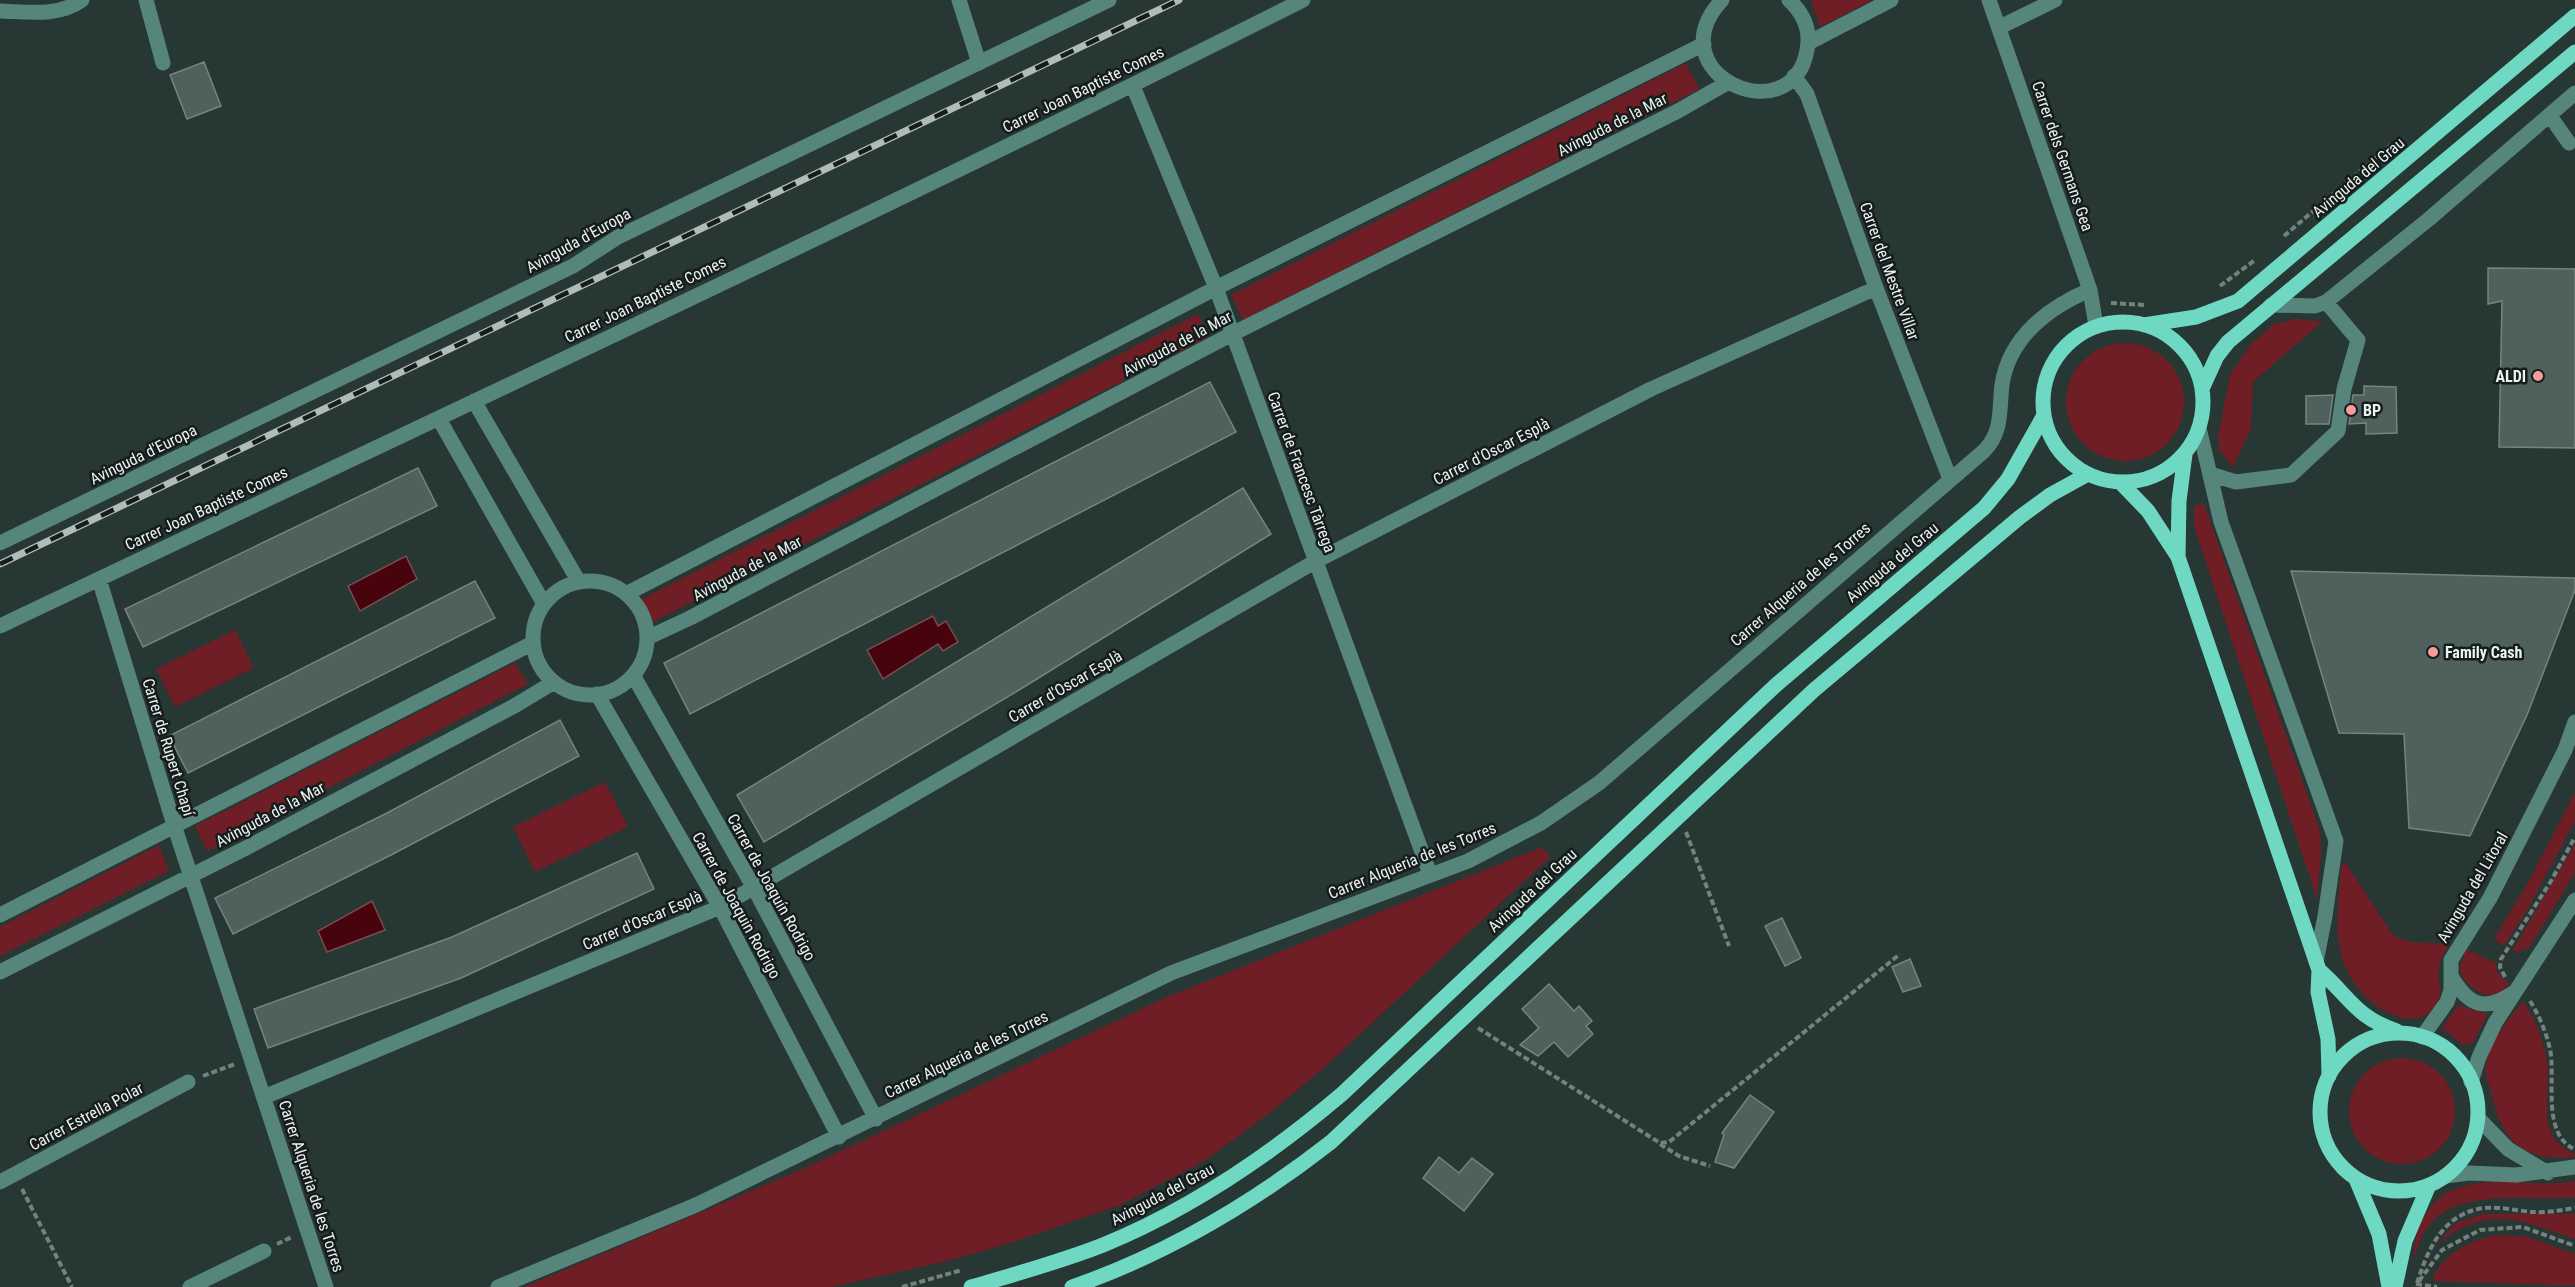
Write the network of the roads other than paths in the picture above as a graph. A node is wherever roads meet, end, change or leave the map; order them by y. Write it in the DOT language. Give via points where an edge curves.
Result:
graph roads {
  1 [pos="82,0"];
  2 [pos="146,0"];
  3 [pos="959,0"];
  4 [pos="1109,0"];
  5 [pos="1303,0"];
  6 [pos="1722,0"];
  7 [pos="1789,0"];
  8 [pos="1891,0"];
  9 [pos="1989,0"];
  10 [pos="2055,0"];
  11 [pos="0,11"];
  12 [pos="2575,16"];
  13 [pos="2000,27"];
  14 [pos="1808,43"];
  15 [pos="1704,44"];
  16 [pos="2575,52"];
  17 [pos="163,63"];
  18 [pos="980,63"];
  19 [pos="1794,76"];
  20 [pos="1727,83"];
  21 [pos="1133,86"];
  22 [pos="2575,93"];
  23 [pos="2550,116"];
  24 [pos="2569,143"];
  25 [pos="1216,288"];
  26 [pos="1876,288"];
  27 [pos="2090,290"];
  28 [pos="2326,302"];
  29 [pos="2271,306"];
  30 [pos="2144,325"];
  31 [pos="2096,326"];
  32 [pos="1232,333"];
  33 [pos="2202,389"];
  34 [pos="474,402"];
  35 [pos="2043,417"];
  36 [pos="439,419"];
  37 [pos="2199,428"];
  38 [pos="2185,454"];
  39 [pos="2088,474"];
  40 [pos="2210,474"];
  41 [pos="1950,479"];
  42 [pos="2120,482"];
  43 [pos="0,543"];
  44 [pos="2178,557"];
  45 [pos="1316,561"];
  46 [pos="99,579"];
  47 [pos="579,582"];
  48 [pos="626,594"];
  49 [pos="544,604"];
  50 [pos="0,626"];
  51 [pos="647,638"];
  52 [pos="533,643"];
  53 [pos="633,675"];
  54 [pos="554,682"];
  55 [pos="597,694"];
  56 [pos="2575,722"];
  57 [pos="174,825"];
  58 [pos="1430,874"];
  59 [pos="191,875"];
  60 [pos="754,888"];
  61 [pos="2575,900"];
  62 [pos="720,907"];
  63 [pos="0,915"];
  64 [pos="2317,966"];
  65 [pos="0,972"];
  66 [pos="2451,976"];
  67 [pos="2515,989"];
  68 [pos="2404,1034"];
  69 [pos="2422,1037"];
  70 [pos="2329,1076"];
  71 [pos="188,1082"];
  72 [pos="2471,1082"];
  73 [pos="264,1097"];
  74 [pos="2478,1118"];
  75 [pos="876,1119"];
  76 [pos="839,1137"];
  77 [pos="2575,1167"];
  78 [pos="2547,1173"];
  79 [pos="2446,1176"];
  80 [pos="2356,1179"];
  81 [pos="0,1182"];
  82 [pos="2429,1185"];
  83 [pos="264,1251"];
  84 [pos="190,1287"];
  85 [pos="326,1287"];
  86 [pos="498,1287"];
  87 [pos="971,1287"];
  88 [pos="1072,1287"];
  89 [pos="2390,1287"];
  90 [pos="2395,1287"];
  1 -- 11 [label="street" via="70,9"];
  2 -- 17 [label="street"];
  3 -- 18 [label="street"];
  4 -- 18 [label="street, Avinguda d'Europa"];
  5 -- 21 [label="street, Carrer Joan Baptiste Comes"];
  6 -- 15 [label="street" via="1711,13"];
  7 -- 14 [label="street" via="1803,17"];
  8 -- 14 [label="street"];
  9 -- 13 [label="street, Carrer dels Germans Gea"];
  10 -- 13 [label="street"];
  12 -- 30 [label="main road, Avinguda del Grau" via="2238,301 2196,317"];
  13 -- 27 [label="street, Carrer dels Germans Gea"];
  14 -- 19 [label="street"];
  15 -- 20 [label="street" via="1711,66"];
  15 -- 25 [label="street, Avinguda de la Mar"];
  16 -- 29 [label="main road"];
  18 -- 43 [label="street, Avinguda d'Europa" via="618,237 573,266"];
  19 -- 20 [label="street" via="1769,91 1754,92"];
  19 -- 26 [label="street, Carrer del Mestre Villar" via="1807,94"];
  20 -- 32 [label="street, Avinguda de la Mar"];
  21 -- 25 [label="street, Carrer de Francesc Tàrrega"];
  21 -- 34 [label="street, Carrer Joan Baptiste Comes"];
  22 -- 23 [label="street"];
  23 -- 24 [label="street"];
  23 -- 28 [label="street"];
  25 -- 32 [label="street, Carrer de Francesc Tàrrega"];
  25 -- 48 [label="street, Avinguda de la Mar"];
  26 -- 41 [label="street, Carrer del Mestre Villar"];
  26 -- 45 [label="street, Carrer d'Oscar Esplà" via="1651,389"];
  27 -- 31 [label="street, Carrer dels Germans Gea"];
  27 -- 41 [label="street" via="2053,308 2022,339 2002,382 1995,438"];
  28 -- 29 [label="street" via="2315,306"];
  28 -- 40 [label="street" via="2358,340 2344,389 2338,431 2290,475 2236,482"];
  29 -- 33 [label="main road" via="2217,356"];
  30 -- 31 [label="main road" via="2120,322"];
  30 -- 33 [label="main road" via="2165,334 2182,349 2195,368"];
  31 -- 35 [label="main road" via="2059,352 2042,394"];
  32 -- 45 [label="street, Carrer de Francesc Tàrrega"];
  32 -- 51 [label="street, Avinguda de la Mar"];
  33 -- 37 [label="main road"];
  34 -- 36 [label="street, Carrer Joan Baptiste Comes"];
  34 -- 47 [label="street"];
  35 -- 39 [label="main road" via="2052,440 2067,460"];
  35 -- 87 [label="main road, Avinguda del Grau" via="2008,479 1984,508 1776,685 1305,1125 1217,1186 1138,1229 1062,1260"];
  36 -- 46 [label="street, Carrer Joan Baptiste Comes"];
  36 -- 49 [label="street"];
  37 -- 38 [label="main road"];
  37 -- 40 [label="street"];
  38 -- 42 [label="main road" via="2162,472 2142,480"];
  38 -- 44 [label="main road"];
  39 -- 42 [label="main road"];
  39 -- 88 [label="main road" via="2020,517 1814,690 1331,1142 1263,1193 1174,1244"];
  40 -- 64 [label="street" via="2221,522 2336,841"];
  41 -- 58 [label="street, Carrer Alqueria de les Torres" via="1599,783 1541,823 1468,861"];
  42 -- 44 [label="main road" via="2148,511"];
  44 -- 64 [label="main road"];
  45 -- 58 [label="street, Carrer de Francesc Tàrrega"];
  45 -- 60 [label="street, Carrer d'Oscar Esplà"];
  46 -- 50 [label="street, Carrer Joan Baptiste Comes"];
  46 -- 57 [label="street, Carrer de Rupert Chapí"];
  47 -- 48 [label="street" via="596,581"];
  47 -- 49 [label="street" via="560,590"];
  48 -- 51 [label="street" via="642,616"];
  49 -- 52 [label="street" via="535,622"];
  51 -- 53 [label="street" via="641,664"];
  52 -- 54 [label="street" via="539,663"];
  52 -- 57 [label="street, Avinguda de la Mar"];
  53 -- 55 [label="street" via="617,688"];
  53 -- 60 [label="street, Carrer de Joaquín Rodrigo"];
  54 -- 55 [label="street" via="582,694"];
  54 -- 59 [label="street, Avinguda de la Mar"];
  55 -- 62 [label="street, Carrer de Joaquin Rodrigo"];
  56 -- 66 [label="street, Avinguda del Litoral" via="2565,750 2490,898 2451,960"];
  57 -- 59 [label="street, Carrer de Rupert Chapí"];
  57 -- 63 [label="street, Avinguda de la Mar"];
  58 -- 75 [label="street, Carrer Alqueria de les Torres" via="1171,973"];
  59 -- 65 [label="street, Avinguda de la Mar"];
  59 -- 73 [label="street, Carrer de Rupert Chapí"];
  60 -- 62 [label="street, Carrer d'Oscar Esplà"];
  60 -- 75 [label="street, Carrer de Joaquín Rodrigo"];
  61 -- 67 [label="street"];
  62 -- 73 [label="street, Carrer d'Oscar Esplà"];
  62 -- 76 [label="street, Carrer de Joaquin Rodrigo"];
  64 -- 68 [label="main road" via="2351,1005 2375,1024"];
  64 -- 70 [label="main road" via="2328,1039"];
  66 -- 67 [label="street" via="2470,1001 2486,1005 2499,1002"];
  66 -- 69 [label="street, Avinguda del Litoral" via="2447,1002"];
  67 -- 72 [label="street" via="2486,1040"];
  68 -- 69 [label="main road"];
  68 -- 70 [label="main road" via="2382,1035 2360,1044 2342,1058"];
  69 -- 72 [label="main road" via="2452,1054"];
  70 -- 80 [label="main road" via="2320,1108 2323,1132 2332,1155"];
  71 -- 81 [label="street, Carrer Estrella Polar"];
  72 -- 74 [label="main road"];
  73 -- 85 [label="street, Carrer Alqueria de les Torres"];
  74 -- 78 [label="street" via="2508,1149"];
  74 -- 79 [label="main road" via="2473,1140 2462,1160"];
  75 -- 76 [label="street, Carrer Alqueria de les Torres"];
  76 -- 86 [label="street" via="696,1205"];
  77 -- 78 [label="street"];
  78 -- 79 [label="street"];
  79 -- 82 [label="main road"];
  80 -- 82 [label="main road" via="2379,1189 2404,1191"];
  80 -- 89 [label="main road" via="2379,1234"];
  82 -- 90 [label="main road" via="2405,1241"];
  83 -- 84 [label="street"];
}
